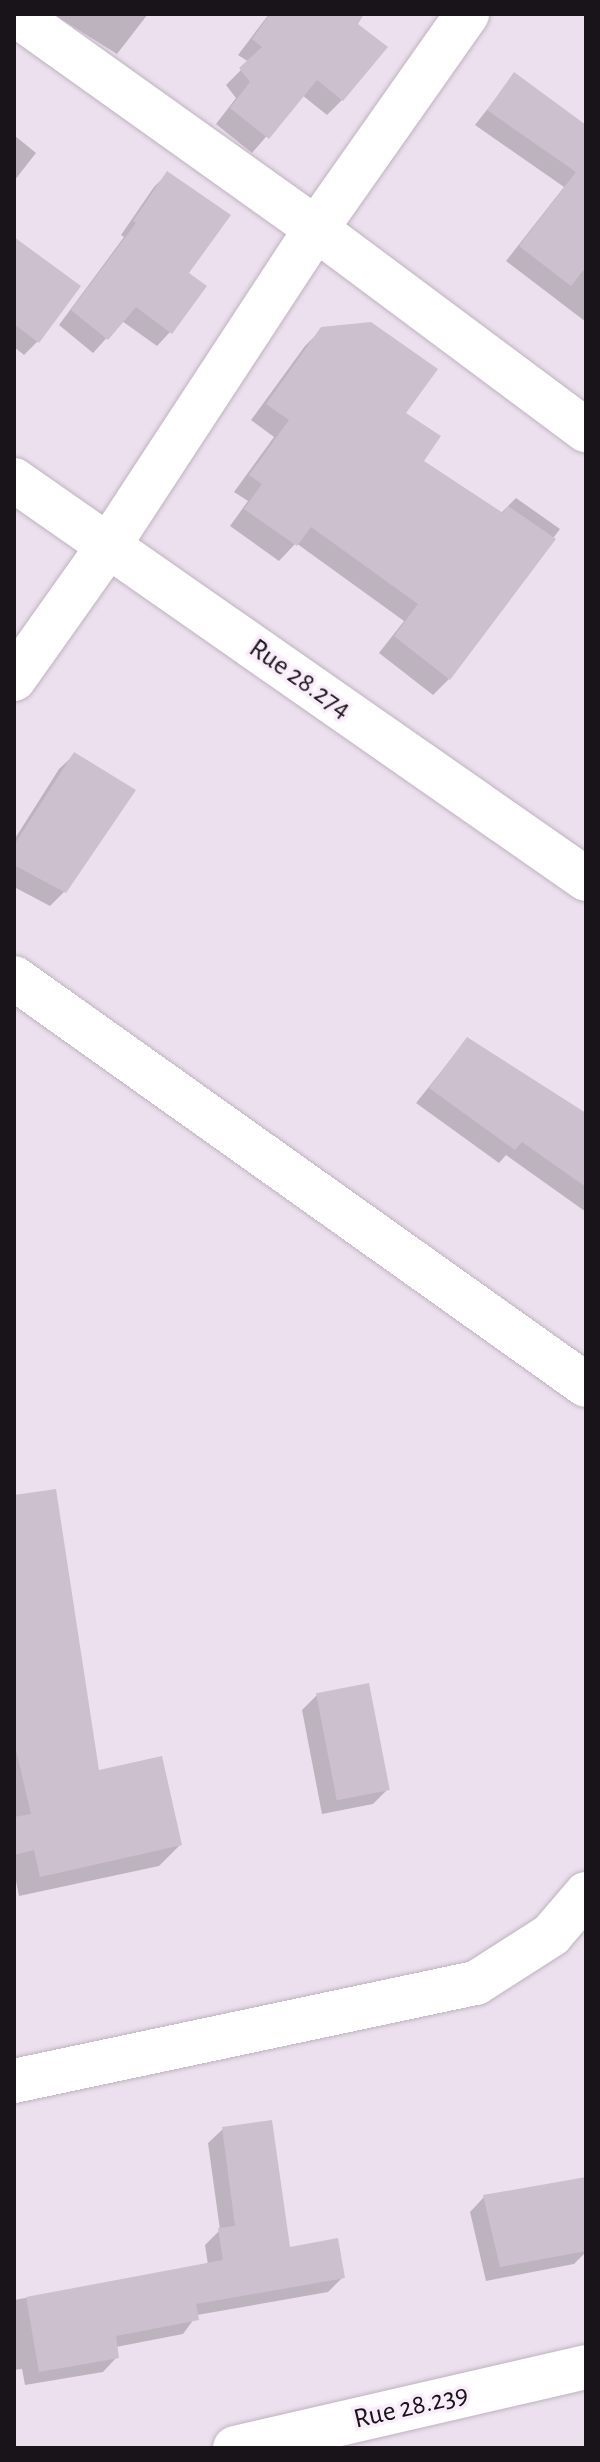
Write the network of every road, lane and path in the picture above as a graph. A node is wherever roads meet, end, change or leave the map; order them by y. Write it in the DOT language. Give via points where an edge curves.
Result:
graph roads {
  1 [pos="15,14"];
  2 [pos="467,14"];
  3 [pos="316,229"];
  4 [pos="586,430"];
  5 [pos="14,480"];
  6 [pos="109,545"];
  7 [pos="14,679"];
  8 [pos="586,879"];
  9 [pos="14,978"];
  10 [pos="586,1385"];
  11 [pos="586,1894"];
  12 [pos="14,2081"];
  13 [pos="586,2367"];
  14 [pos="235,2448"];
  1 -- 3 [label="street"];
  2 -- 3 [label="street"];
  3 -- 4 [label="street"];
  3 -- 6 [label="street"];
  5 -- 6 [label="street, Rue 28.274"];
  6 -- 7 [label="street"];
  6 -- 8 [label="street, Rue 28.274"];
  9 -- 10 [label="street"];
  11 -- 12 [label="street" via="551,1935 476,1983"];
  13 -- 14 [label="street, Rue 28.239"];
}
